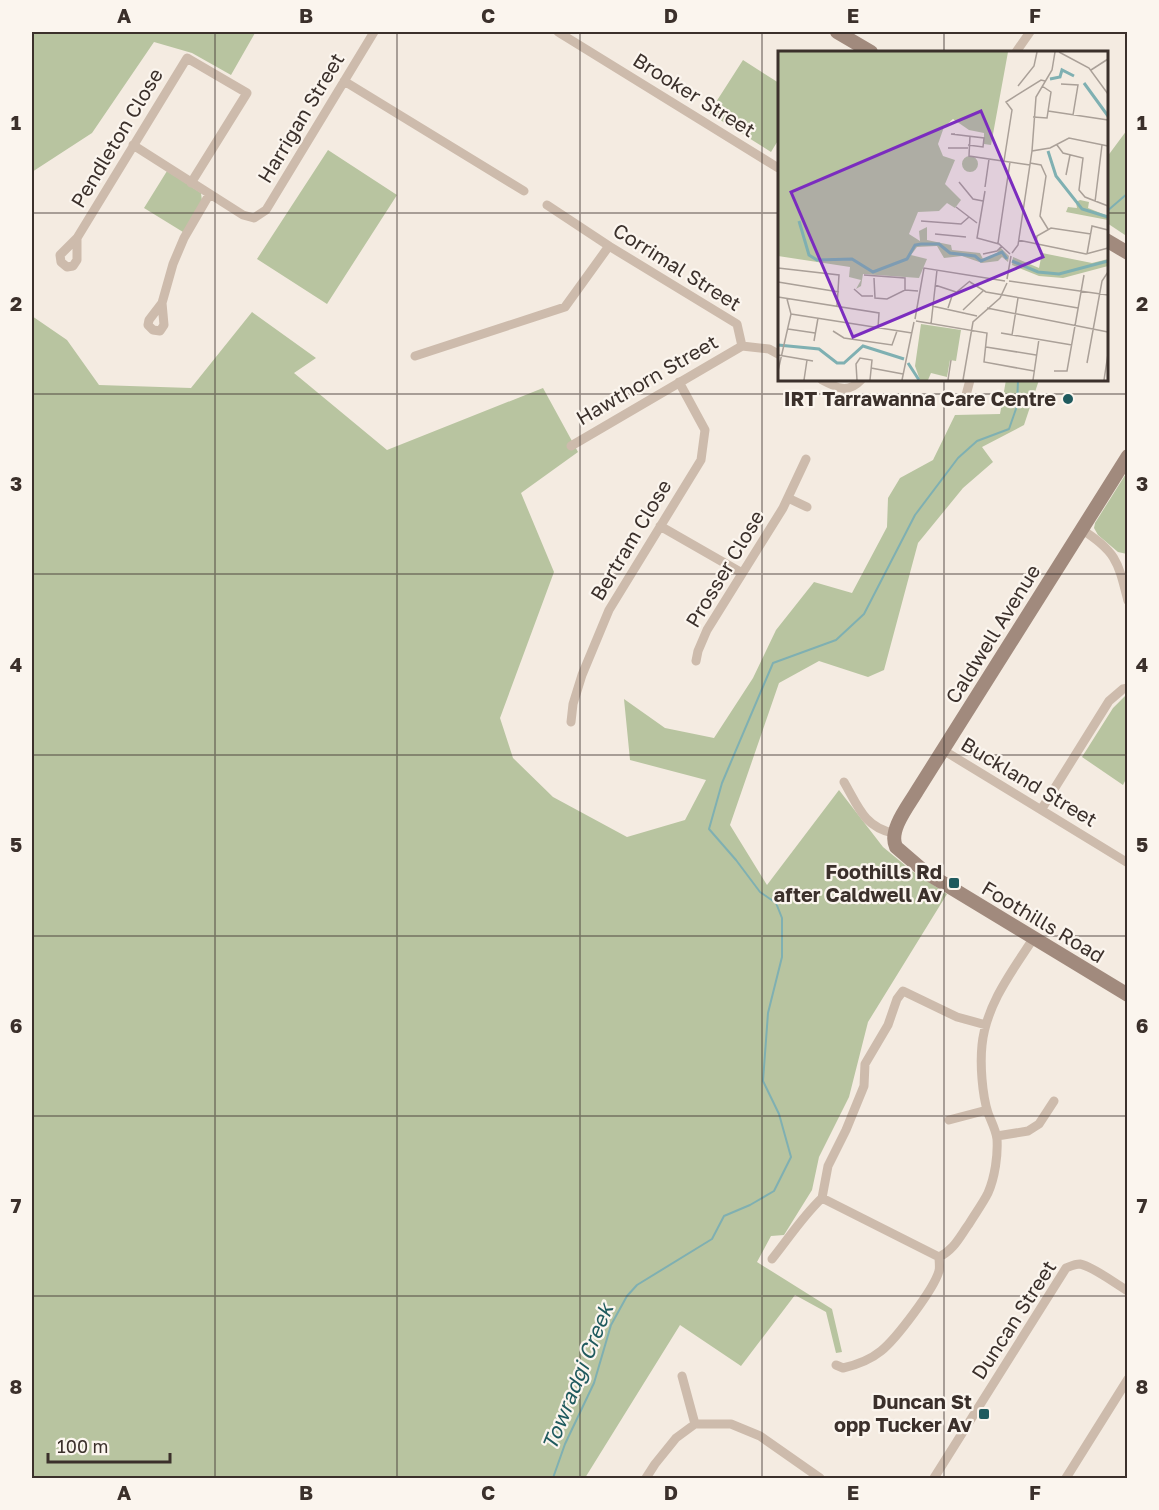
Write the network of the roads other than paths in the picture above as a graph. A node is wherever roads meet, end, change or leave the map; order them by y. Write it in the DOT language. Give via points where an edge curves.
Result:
graph roads {
  1 [pos="374,32"];
  2 [pos="558,32"];
  3 [pos="837,32"];
  4 [pos="1030,32"];
  5 [pos="869,51"];
  6 [pos="1017,51"];
  7 [pos="344,81"];
  8 [pos="133,145"];
  9 [pos="778,168"];
  10 [pos="191,183"];
  11 [pos="524,191"];
  12 [pos="209,195"];
  13 [pos="547,205"];
  14 [pos="77,238"];
  15 [pos="1108,241"];
  16 [pos="609,246"];
  17 [pos="1128,254"];
  18 [pos="162,303"];
  19 [pos="742,346"];
  20 [pos="778,354"];
  21 [pos="415,356"];
  22 [pos="824,381"];
  23 [pos="860,381"];
  24 [pos="970,381"];
  25 [pos="679,382"];
  26 [pos="965,399"];
  27 [pos="571,446"];
  28 [pos="1128,456"];
  29 [pos="806,459"];
  30 [pos="788,498"];
  31 [pos="807,507"];
  32 [pos="660,526"];
  33 [pos="1081,529"];
  34 [pos="1128,558"];
  35 [pos="1117,564"];
  36 [pos="742,573"];
  37 [pos="1128,601"];
  38 [pos="696,661"];
  39 [pos="1128,688"];
  40 [pos="571,722"];
  41 [pos="943,750"];
  42 [pos="844,782"];
  43 [pos="1041,810"];
  44 [pos="893,833"];
  45 [pos="1128,863"];
  46 [pos="1033,939"];
  47 [pos="1128,995"];
  48 [pos="986,1025"];
  49 [pos="1054,1101"];
  50 [pos="987,1110"];
  51 [pos="949,1120"];
  52 [pos="997,1136"];
  53 [pos="822,1198"];
  54 [pos="939,1257"];
  55 [pos="772,1259"];
  56 [pos="1128,1291"];
  57 [pos="836,1365"];
  58 [pos="682,1376"];
  59 [pos="1128,1379"];
  60 [pos="695,1424"];
  61 [pos="814,1477"];
  62 [pos="646,1479"];
  63 [pos="934,1479"];
  64 [pos="1066,1479"];
  1 -- 7 [label="street, Harrigan Street"];
  2 -- 9 [label="street, Brooker Street"];
  3 -- 5 [label="main road"];
  4 -- 6 [label="street"];
  7 -- 11 [label="street"];
  7 -- 12 [label="street, Harrigan Street" via="266,210 254,218"];
  8 -- 10 [label="street"];
  8 -- 10 [label="street, Pendleton Close" via="187,58 247,93"];
  8 -- 14 [label="street, Pendleton Close"];
  10 -- 12 [label="street"];
  12 -- 18 [label="street" via="184,238"];
  13 -- 16 [label="street, Corrimal Street"];
  15 -- 17 [label="main road"];
  16 -- 19 [label="street, Corrimal Street" via="737,324"];
  16 -- 21 [label="street" via="565,307"];
  19 -- 20 [label="street"];
  19 -- 25 [label="street, Hawthorn Street"];
  22 -- 23 [label="street" via="839,388 851,388"];
  24 -- 26 [label="street"];
  25 -- 27 [label="street, Hawthorn Street"];
  25 -- 32 [label="street, Bertram Close" via="705,430 701,460"];
  28 -- 33 [label="main road, Caldwell Avenue"];
  29 -- 30 [label="street, Prosser Close"];
  30 -- 31 [label="street, Prosser Close"];
  30 -- 36 [label="street, Prosser Close"];
  32 -- 36 [label="street"];
  32 -- 40 [label="street, Bertram Close" via="609,610 582,675"];
  33 -- 35 [label="street" via="1107,548"];
  33 -- 41 [label="main road, Caldwell Avenue"];
  34 -- 35 [label="street"];
  35 -- 37 [label="street"];
  36 -- 38 [label="street, Prosser Close" via="707,630"];
  39 -- 43 [label="street" via="1109,701"];
  41 -- 43 [label="street, Buckland Street"];
  41 -- 44 [label="main road, Caldwell Avenue"];
  42 -- 44 [label="street" via="873,826"];
  43 -- 45 [label="street, Buckland Street"];
  44 -- 46 [label="main road, Foothills Road" via="896,847 925,872"];
  46 -- 47 [label="main road, Foothills Road"];
  46 -- 48 [label="street" via="1006,980"];
  48 -- 50 [label="street" via="981,1066"];
  48 -- 53 [label="street" via="957,1017 903,991 865,1064 864,1086 828,1166"];
  49 -- 52 [label="street" via="1039,1124 1028,1131"];
  50 -- 51 [label="street"];
  50 -- 52 [label="street"];
  52 -- 54 [label="street" via="994,1174 988,1192 954,1246"];
  53 -- 54 [label="street"];
  53 -- 55 [label="street"];
  54 -- 57 [label="street" via="939,1271 902,1330 881,1352 858,1365"];
  56 -- 63 [label="street, Duncan Street" via="1087,1266 1066,1268"];
  58 -- 60 [label="street"];
  59 -- 64 [label="street"];
  60 -- 61 [label="street" via="731,1424 760,1436"];
  60 -- 62 [label="street" via="676,1438"];
}
